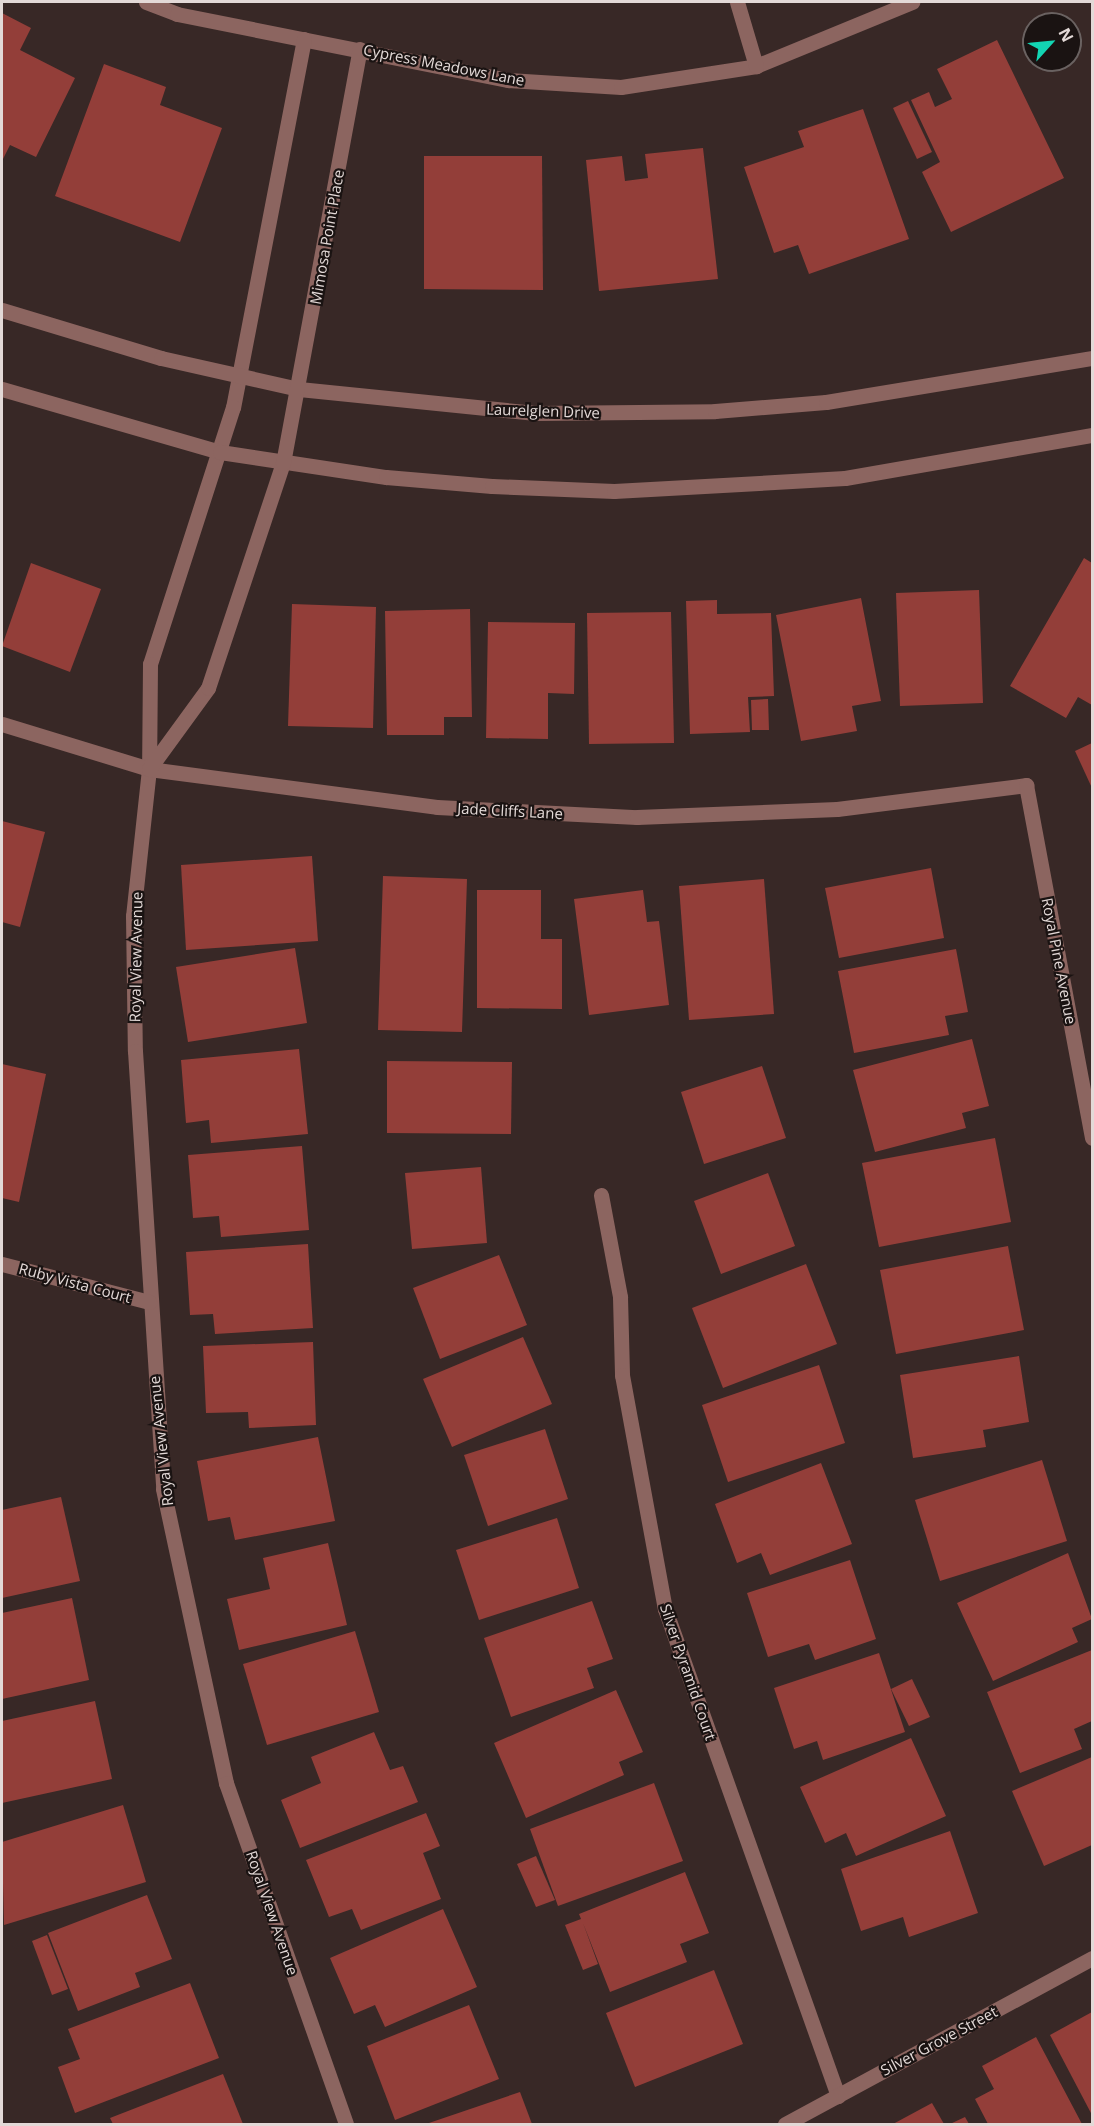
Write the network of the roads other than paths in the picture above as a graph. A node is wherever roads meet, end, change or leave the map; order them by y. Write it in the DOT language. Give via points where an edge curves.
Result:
graph roads {
  1 [pos="146,2"];
  2 [pos="736,2"];
  3 [pos="912,2"];
  4 [pos="304,39"];
  5 [pos="360,49"];
  6 [pos="756,66"];
  7 [pos="2,310"];
  8 [pos="1092,358"];
  9 [pos="238,376"];
  10 [pos="2,389"];
  11 [pos="299,389"];
  12 [pos="1092,435"];
  13 [pos="220,452"];
  14 [pos="283,463"];
  15 [pos="2,724"];
  16 [pos="149,769"];
  17 [pos="1026,785"];
  18 [pos="1092,1138"];
  19 [pos="601,1195"];
  20 [pos="2,1263"];
  21 [pos="149,1302"];
  22 [pos="1092,1958"];
  23 [pos="838,2096"];
  24 [pos="346,2124"];
  25 [pos="785,2124"];
  1 -- 4 [label="street, Cypress Meadows Lane" via="177,14"];
  2 -- 6 [label="street"];
  3 -- 6 [label="street, Cypress Meadows Lane"];
  4 -- 5 [label="street, Cypress Meadows Lane"];
  4 -- 9 [label="street"];
  5 -- 6 [label="street, Cypress Meadows Lane" via="508,80 621,87"];
  5 -- 11 [label="street, Mimosa Point Place"];
  7 -- 9 [label="street, Laurelglen Drive" via="70,334"];
  8 -- 11 [label="street, Laurelglen Drive" via="941,387 715,411 536,413"];
  9 -- 11 [label="street, Laurelglen Drive"];
  9 -- 13 [label="street, Royal View Avenue"];
  10 -- 13 [label="street"];
  11 -- 14 [label="street, Mimosa Point Place"];
  12 -- 14 [label="street" via="845,478 709,488 492,486"];
  13 -- 14 [label="street"];
  13 -- 16 [label="street, Royal View Avenue" via="150,664"];
  14 -- 16 [label="street" via="208,688"];
  15 -- 16 [label="street, Jade Cliffs Lane"];
  16 -- 17 [label="street, Jade Cliffs Lane" via="436,807 637,817 837,809"];
  16 -- 21 [label="street, Royal View Avenue" via="134,916"];
  17 -- 18 [label="street, Royal Pine Avenue"];
  19 -- 23 [label="street, Silver Pyramid Court" via="620,1297 622,1375 665,1609"];
  20 -- 21 [label="street, Ruby Vista Court"];
  21 -- 24 [label="street, Royal View Avenue" via="163,1489 226,1783"];
  22 -- 23 [label="street, Silver Grove Street"];
  23 -- 25 [label="street, Silver Grove Street"];
}
